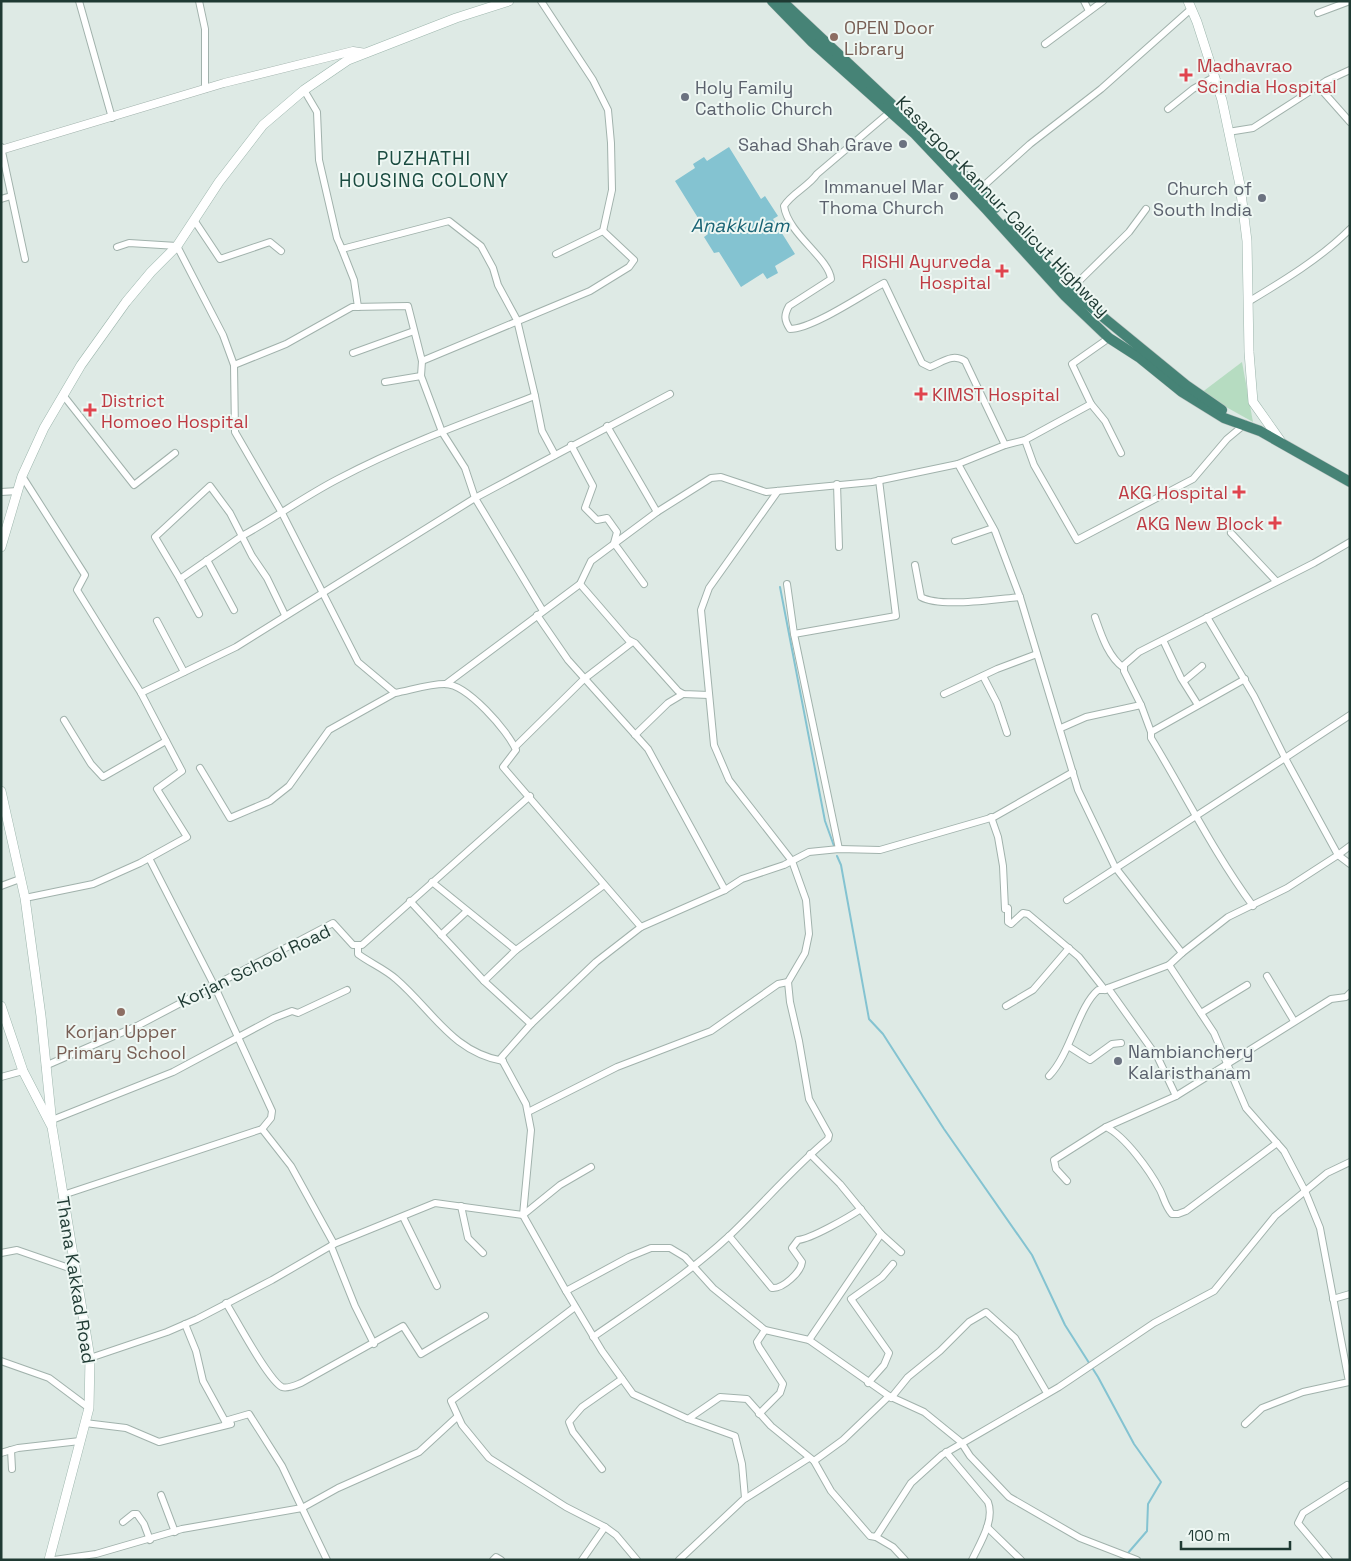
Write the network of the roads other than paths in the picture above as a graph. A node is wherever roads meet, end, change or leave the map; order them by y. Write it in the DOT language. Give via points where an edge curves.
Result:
graph roads {
  1 [pos="79,1"];
  2 [pos="199,1"];
  3 [pos="509,1"];
  4 [pos="541,1"];
  5 [pos="772,1"];
  6 [pos="782,1"];
  7 [pos="1084,1"];
  8 [pos="1103,1"];
  9 [pos="1350,1"];
  10 [pos="1189,5"];
  11 [pos="1089,11"];
  12 [pos="1318,13"];
  13 [pos="1045,44"];
  14 [pos="366,53"];
  15 [pos="1350,70"];
  16 [pos="1214,77"];
  17 [pos="1319,87"];
  18 [pos="205,89"];
  19 [pos="304,90"];
  20 [pos="1168,109"];
  21 [pos="890,112"];
  22 [pos="112,118"];
  23 [pos="1350,122"];
  24 [pos="1228,132"];
  25 [pos="2,149"];
  26 [pos="979,190"];
  27 [pos="11,196"];
  28 [pos="1,199"];
  29 [pos="1146,209"];
  30 [pos="194,220"];
  31 [pos="1350,229"];
  32 [pos="603,231"];
  33 [pos="177,246"];
  34 [pos="117,247"];
  35 [pos="341,247"];
  36 [pos="281,251"];
  37 [pos="556,254"];
  38 [pos="25,259"];
  39 [pos="1070,290"];
  40 [pos="1248,302"];
  41 [pos="358,307"];
  42 [pos="517,320"];
  43 [pos="414,331"];
  44 [pos="1110,338"];
  45 [pos="353,353"];
  46 [pos="1143,355"];
  47 [pos="422,361"];
  48 [pos="234,365"];
  49 [pos="421,376"];
  50 [pos="385,382"];
  51 [pos="670,394"];
  52 [pos="63,395"];
  53 [pos="535,396"];
  54 [pos="1091,404"];
  55 [pos="1234,419"];
  56 [pos="607,426"];
  57 [pos="442,432"];
  58 [pos="1025,440"];
  59 [pos="571,445"];
  60 [pos="1005,445"];
  61 [pos="1283,445"];
  62 [pos="174,453"];
  63 [pos="1121,453"];
  64 [pos="555,455"];
  65 [pos="958,464"];
  66 [pos="22,476"];
  67 [pos="879,480"];
  68 [pos="1350,482"];
  69 [pos="837,484"];
  70 [pos="18,491"];
  71 [pos="778,491"];
  72 [pos="1,492"];
  73 [pos="476,498"];
  74 [pos="656,512"];
  75 [pos="282,513"];
  76 [pos="993,528"];
  77 [pos="1231,533"];
  78 [pos="242,536"];
  79 [pos="955,541"];
  80 [pos="1350,542"];
  81 [pos="614,543"];
  82 [pos="1,547"];
  83 [pos="839,547"];
  84 [pos="207,560"];
  85 [pos="915,565"];
  86 [pos="180,579"];
  87 [pos="1276,581"];
  88 [pos="580,584"];
  89 [pos="644,584"];
  90 [pos="787,584"];
  91 [pos="322,591"];
  92 [pos="1020,597"];
  93 [pos="234,610"];
  94 [pos="540,613"];
  95 [pos="199,614"];
  96 [pos="285,615"];
  97 [pos="1095,617"];
  98 [pos="1207,617"];
  99 [pos="157,621"];
  100 [pos="794,634"];
  101 [pos="628,640"];
  102 [pos="1163,640"];
  103 [pos="1037,654"];
  104 [pos="1202,666"];
  105 [pos="1124,668"];
  106 [pos="184,672"];
  107 [pos="983,676"];
  108 [pos="584,679"];
  109 [pos="1245,679"];
  110 [pos="1184,681"];
  111 [pos="446,684"];
  112 [pos="142,693"];
  113 [pos="395,693"];
  114 [pos="682,694"];
  115 [pos="944,694"];
  116 [pos="710,695"];
  117 [pos="1141,705"];
  118 [pos="1198,705"];
  119 [pos="1350,716"];
  120 [pos="64,720"];
  121 [pos="1061,728"];
  122 [pos="1150,732"];
  123 [pos="1007,733"];
  124 [pos="635,735"];
  125 [pos="166,741"];
  126 [pos="515,747"];
  127 [pos="1285,758"];
  128 [pos="200,768"];
  129 [pos="1073,772"];
  130 [pos="1,791"];
  131 [pos="530,796"];
  132 [pos="1195,816"];
  133 [pos="991,817"];
  134 [pos="1350,846"];
  135 [pos="839,849"];
  136 [pos="1338,855"];
  137 [pos="149,858"];
  138 [pos="792,861"];
  139 [pos="1350,864"];
  140 [pos="1115,867"];
  141 [pos="20,880"];
  142 [pos="432,882"];
  143 [pos="604,885"];
  144 [pos="1,886"];
  145 [pos="725,890"];
  146 [pos="25,898"];
  147 [pos="1067,900"];
  148 [pos="410,901"];
  149 [pos="1253,906"];
  150 [pos="467,911"];
  151 [pos="641,927"];
  152 [pos="441,935"];
  153 [pos="358,948"];
  154 [pos="1069,948"];
  155 [pos="516,950"];
  156 [pos="1182,953"];
  157 [pos="1169,964"];
  158 [pos="1267,976"];
  159 [pos="484,981"];
  160 [pos="788,982"];
  161 [pos="214,985"];
  162 [pos="1247,985"];
  163 [pos="1106,989"];
  164 [pos="347,990"];
  165 [pos="1350,993"];
  166 [pos="1,1006"];
  167 [pos="1006,1006"];
  168 [pos="1201,1013"];
  169 [pos="1294,1021"];
  170 [pos="531,1024"];
  171 [pos="238,1036"];
  172 [pos="1121,1043"];
  173 [pos="1068,1046"];
  174 [pos="503,1061"];
  175 [pos="1228,1062"];
  176 [pos="45,1066"];
  177 [pos="23,1071"];
  178 [pos="1049,1076"];
  179 [pos="1,1077"];
  180 [pos="1176,1096"];
  181 [pos="528,1112"];
  182 [pos="52,1123"];
  183 [pos="1106,1127"];
  184 [pos="262,1129"];
  185 [pos="1277,1143"];
  186 [pos="810,1154"];
  187 [pos="1350,1162"];
  188 [pos="590,1168"];
  189 [pos="1067,1182"];
  190 [pos="1305,1191"];
  191 [pos="63,1195"];
  192 [pos="462,1206"];
  193 [pos="861,1209"];
  194 [pos="523,1215"];
  195 [pos="403,1217"];
  196 [pos="881,1234"];
  197 [pos="729,1236"];
  198 [pos="332,1245"];
  199 [pos="1,1252"];
  200 [pos="901,1252"];
  201 [pos="483,1253"];
  202 [pos="893,1264"];
  203 [pos="694,1266"];
  204 [pos="75,1270"];
  205 [pos="437,1286"];
  206 [pos="566,1291"];
  207 [pos="1350,1294"];
  208 [pos="1333,1299"];
  209 [pos="226,1303"];
  210 [pos="576,1307"];
  211 [pos="485,1316"];
  212 [pos="185,1324"];
  213 [pos="764,1330"];
  214 [pos="593,1337"];
  215 [pos="809,1340"];
  216 [pos="374,1344"];
  217 [pos="90,1358"];
  218 [pos="1,1362"];
  219 [pos="622,1379"];
  220 [pos="868,1383"];
  221 [pos="1047,1393"];
  222 [pos="890,1397"];
  223 [pos="89,1408"];
  224 [pos="759,1414"];
  225 [pos="457,1418"];
  226 [pos="688,1419"];
  227 [pos="225,1420"];
  228 [pos="85,1423"];
  229 [pos="1245,1424"];
  230 [pos="80,1441"];
  231 [pos="961,1442"];
  232 [pos="11,1450"];
  233 [pos="946,1452"];
  234 [pos="1,1453"];
  235 [pos="812,1460"];
  236 [pos="12,1469"];
  237 [pos="602,1469"];
  238 [pos="1347,1485"];
  239 [pos="161,1495"];
  240 [pos="744,1498"];
  241 [pos="302,1508"];
  242 [pos="123,1522"];
  243 [pos="605,1526"];
  244 [pos="987,1527"];
  245 [pos="175,1532"];
  246 [pos="876,1537"];
  247 [pos="150,1540"];
  248 [pos="49,1560"];
  249 [pos="54,1560"];
  250 [pos="327,1560"];
  251 [pos="493,1560"];
  252 [pos="501,1560"];
  253 [pos="582,1560"];
  254 [pos="637,1560"];
  255 [pos="679,1560"];
  256 [pos="905,1560"];
  257 [pos="972,1560"];
  258 [pos="1021,1560"];
  259 [pos="1137,1560"];
  260 [pos="1329,1560"];
  1 -- 22 [label="street"];
  2 -- 18 [label="street" via="206,30"];
  3 -- 14 [label="main road"];
  4 -- 32 [label="street" via="593,80 608,110 612,190"];
  5 -- 21 [label="highway, Kasargod-Kannur-Calicut Highway"];
  6 -- 26 [label="highway, Kasargod-Kannur-Calicut Highway"];
  7 -- 11 [label="street"];
  8 -- 11 [label="street"];
  9 -- 12 [label="street"];
  10 -- 16 [label="main road" via="1198,22"];
  10 -- 26 [label="street" via="1101,89 1030,144"];
  11 -- 13 [label="street"];
  14 -- 18 [label="street" via="353,51"];
  14 -- 19 [label="main road" via="348,60"];
  15 -- 17 [label="street"];
  16 -- 20 [label="street"];
  16 -- 24 [label="main road"];
  17 -- 23 [label="street"];
  17 -- 24 [label="street" via="1253,128"];
  18 -- 22 [label="street"];
  19 -- 30 [label="main road" via="263,126"];
  19 -- 35 [label="street" via="317,112 319,160"];
  21 -- 44 [label="highway, Kasargod-Kannur-Calicut Highway" via="940,159 1065,296"];
  21 -- 60 [label="street" via="788,199 784,206 794,229 828,270 831,279 789,306 785,321 790,329 797,329 884,283 919,360 930,366 952,357 965,362"];
  22 -- 25 [label="street"];
  24 -- 40 [label="main road" via="1242,195"];
  25 -- 27 [label="street"];
  26 -- 39 [label="highway, Kasargod-Kannur-Calicut Highway"];
  27 -- 28 [label="street"];
  27 -- 38 [label="street"];
  29 -- 39 [label="street" via="1129,232"];
  30 -- 33 [label="main road"];
  30 -- 36 [label="street" via="220,259 270,242"];
  31 -- 40 [label="street"];
  32 -- 37 [label="street"];
  32 -- 42 [label="street" via="634,260 629,267 590,290"];
  33 -- 34 [label="street" via="129,243"];
  33 -- 48 [label="street" via="223,335"];
  33 -- 52 [label="main road" via="126,302"];
  35 -- 41 [label="street" via="354,280"];
  35 -- 42 [label="street" via="449,221 481,246"];
  39 -- 46 [label="highway, Kasargod-Kannur-Calicut Highway"];
  40 -- 61 [label="main road" via="1252,402"];
  41 -- 43 [label="street" via="408,306"];
  41 -- 48 [label="street" via="352,307 286,344"];
  42 -- 47 [label="street"];
  42 -- 53 [label="street"];
  43 -- 45 [label="street"];
  43 -- 47 [label="street"];
  44 -- 46 [label="highway, Kasargod-Kannur-Calicut Highway"];
  44 -- 54 [label="street" via="1072,364"];
  46 -- 55 [label="highway, Kasargod-Kannur-Calicut Highway"];
  47 -- 49 [label="street"];
  48 -- 75 [label="street" via="235,432"];
  49 -- 50 [label="street"];
  49 -- 57 [label="street"];
  51 -- 56 [label="street"];
  52 -- 62 [label="street" via="134,486"];
  52 -- 66 [label="main road"];
  53 -- 57 [label="street"];
  53 -- 64 [label="street" via="542,431"];
  54 -- 58 [label="street"];
  54 -- 63 [label="street"];
  55 -- 58 [label="street" via="1227,439 1193,479 1077,540 1034,465"];
  55 -- 61 [label="highway, Kasargod-Kannur-Calicut Highway"];
  56 -- 59 [label="street"];
  56 -- 74 [label="street"];
  57 -- 73 [label="street" via="465,468"];
  57 -- 75 [label="street" via="337,479"];
  58 -- 60 [label="street"];
  59 -- 64 [label="street"];
  59 -- 81 [label="street" via="593,486 586,508 597,520 607,518 616,532"];
  60 -- 65 [label="street"];
  61 -- 68 [label="highway, Kasargod-Kannur-Calicut Highway"];
  64 -- 73 [label="street"];
  65 -- 67 [label="street"];
  65 -- 76 [label="street"];
  66 -- 70 [label="main road"];
  66 -- 112 [label="street" via="85,575 77,590"];
  67 -- 69 [label="street"];
  67 -- 100 [label="street" via="896,616"];
  69 -- 71 [label="street"];
  69 -- 83 [label="street"];
  70 -- 72 [label="street"];
  70 -- 82 [label="main road"];
  71 -- 74 [label="street" via="766,492 721,477 711,478"];
  71 -- 116 [label="street" via="708,588 701,610"];
  73 -- 91 [label="street"];
  73 -- 94 [label="street"];
  74 -- 81 [label="street"];
  75 -- 78 [label="street"];
  75 -- 91 [label="street"];
  76 -- 79 [label="street"];
  76 -- 92 [label="street"];
  77 -- 87 [label="street"];
  78 -- 84 [label="street"];
  78 -- 86 [label="street" via="210,486 155,537"];
  78 -- 96 [label="street"];
  80 -- 87 [label="street" via="1314,564"];
  81 -- 88 [label="street" via="591,561"];
  81 -- 89 [label="street"];
  84 -- 86 [label="street"];
  84 -- 93 [label="street"];
  85 -- 92 [label="street" via="921,597 928,600"];
  86 -- 95 [label="street"];
  87 -- 98 [label="street"];
  88 -- 94 [label="street"];
  88 -- 101 [label="street"];
  90 -- 100 [label="street"];
  91 -- 96 [label="street"];
  91 -- 113 [label="street" via="358,662"];
  92 -- 103 [label="street"];
  94 -- 108 [label="street" via="568,660"];
  94 -- 111 [label="street"];
  96 -- 106 [label="street" via="236,647"];
  97 -- 105 [label="street" via="1105,644 1116,663"];
  98 -- 102 [label="street"];
  98 -- 109 [label="street"];
  99 -- 106 [label="street"];
  100 -- 135 [label="street"];
  101 -- 108 [label="street" via="631,643"];
  101 -- 114 [label="street" via="635,643"];
  102 -- 105 [label="street" via="1139,652"];
  102 -- 110 [label="street"];
  103 -- 107 [label="street"];
  103 -- 121 [label="street"];
  104 -- 110 [label="street"];
  105 -- 117 [label="street"];
  106 -- 112 [label="street"];
  107 -- 115 [label="street"];
  107 -- 123 [label="street"];
  108 -- 124 [label="street"];
  108 -- 126 [label="street"];
  109 -- 118 [label="street"];
  109 -- 127 [label="street"];
  110 -- 118 [label="street"];
  111 -- 113 [label="street"];
  111 -- 126 [label="street" via="480,704"];
  112 -- 125 [label="street"];
  113 -- 128 [label="street" via="329,730 289,786 276,796 230,818"];
  114 -- 116 [label="street"];
  114 -- 124 [label="street"];
  116 -- 138 [label="street" via="714,745 729,780"];
  117 -- 121 [label="street" via="1086,717"];
  117 -- 122 [label="street"];
  118 -- 122 [label="street"];
  119 -- 127 [label="street"];
  120 -- 125 [label="street" via="91,764 103,777"];
  121 -- 129 [label="street"];
  122 -- 132 [label="street"];
  124 -- 145 [label="street" via="648,749"];
  125 -- 137 [label="street" via="182,771 157,789 187,837"];
  126 -- 131 [label="street" via="503,767"];
  127 -- 132 [label="street"];
  127 -- 136 [label="street"];
  129 -- 133 [label="street"];
  129 -- 140 [label="street" via="1078,790"];
  130 -- 141 [label="main road"];
  131 -- 142 [label="street, Korjan School Road"];
  131 -- 143 [label="street"];
  132 -- 140 [label="street"];
  132 -- 149 [label="street" via="1233,880"];
  133 -- 135 [label="street" via="880,850"];
  133 -- 154 [label="street" via="1002,857 1008,922 1011,924 1023,913 1028,914"];
  134 -- 136 [label="street"];
  135 -- 138 [label="street" via="809,852"];
  136 -- 139 [label="street"];
  136 -- 149 [label="street"];
  137 -- 146 [label="street" via="94,884"];
  137 -- 161 [label="street"];
  138 -- 145 [label="street" via="742,879"];
  138 -- 160 [label="street" via="806,900 809,934 805,953"];
  140 -- 147 [label="street"];
  140 -- 156 [label="street"];
  141 -- 144 [label="street"];
  141 -- 146 [label="main road"];
  142 -- 148 [label="street, Korjan School Road"];
  142 -- 150 [label="street"];
  143 -- 151 [label="street"];
  143 -- 155 [label="street"];
  145 -- 151 [label="street"];
  146 -- 176 [label="main road"];
  148 -- 152 [label="street"];
  148 -- 161 [label="street, Korjan School Road" via="362,945 353,946 333,923"];
  149 -- 156 [label="street" via="1228,917"];
  150 -- 152 [label="street"];
  150 -- 155 [label="street"];
  151 -- 170 [label="street" via="596,962"];
  152 -- 159 [label="street"];
  153 -- 174 [label="street" via="358,954 395,978 436,1022 466,1047"];
  154 -- 163 [label="street"];
  154 -- 167 [label="street" via="1033,990"];
  155 -- 159 [label="street"];
  156 -- 157 [label="street"];
  157 -- 163 [label="street"];
  157 -- 168 [label="street"];
  158 -- 169 [label="street"];
  159 -- 170 [label="street"];
  160 -- 181 [label="street" via="778,984 711,1032 617,1066"];
  160 -- 186 [label="street" via="808,1099 829,1135"];
  161 -- 171 [label="street"];
  161 -- 176 [label="street, Korjan School Road" via="136,1026"];
  162 -- 168 [label="street"];
  163 -- 173 [label="street" via="1098,990 1089,1000"];
  163 -- 180 [label="street" via="1158,1058"];
  164 -- 171 [label="street" via="298,1013 274,1018"];
  165 -- 169 [label="street" via="1346,997 1331,999"];
  166 -- 177 [label="main road, Thana Kakkad Road"];
  168 -- 175 [label="street"];
  169 -- 175 [label="street"];
  170 -- 174 [label="street" via="501,1058"];
  171 -- 182 [label="street" via="173,1072"];
  171 -- 184 [label="street" via="272,1111 271,1118"];
  172 -- 173 [label="street" via="1112,1044 1090,1060"];
  173 -- 178 [label="street" via="1061,1062"];
  174 -- 181 [label="street"];
  175 -- 180 [label="street"];
  175 -- 185 [label="street" via="1246,1108"];
  176 -- 182 [label="main road"];
  177 -- 179 [label="street"];
  177 -- 182 [label="main road, Thana Kakkad Road"];
  180 -- 183 [label="street"];
  181 -- 194 [label="street" via="531,1130"];
  182 -- 191 [label="main road, Thana Kakkad Road"];
  183 -- 185 [label="street" via="1115,1131 1132,1151 1160,1190 1165,1206 1172,1214 1186,1211"];
  183 -- 189 [label="street" via="1054,1160 1056,1169"];
  184 -- 191 [label="street"];
  184 -- 198 [label="street" via="291,1166"];
  185 -- 190 [label="street" via="1284,1150"];
  186 -- 193 [label="street"];
  186 -- 197 [label="street"];
  187 -- 190 [label="street" via="1327,1173"];
  188 -- 194 [label="street" via="560,1184"];
  190 -- 208 [label="street" via="1320,1228"];
  190 -- 221 [label="street" via="1274,1216 1214,1291 1154,1323"];
  191 -- 204 [label="main road, Thana Kakkad Road"];
  192 -- 194 [label="street"];
  192 -- 195 [label="street" via="435,1203"];
  192 -- 201 [label="street" via="468,1238"];
  193 -- 196 [label="street"];
  193 -- 197 [label="street" via="844,1221 798,1240 792,1248 802,1265 777,1289 772,1288"];
  194 -- 206 [label="street"];
  195 -- 198 [label="street"];
  195 -- 205 [label="street"];
  196 -- 200 [label="street"];
  196 -- 215 [label="street"];
  197 -- 203 [label="street"];
  198 -- 209 [label="street"];
  198 -- 216 [label="street" via="355,1306"];
  199 -- 204 [label="street" via="17,1250"];
  202 -- 220 [label="street" via="882,1277 851,1299 889,1353 884,1365"];
  203 -- 206 [label="street" via="670,1248 651,1248"];
  203 -- 213 [label="street" via="713,1288"];
  203 -- 214 [label="street"];
  204 -- 217 [label="main road, Thana Kakkad Road"];
  206 -- 210 [label="street"];
  207 -- 208 [label="street"];
  208 -- 229 [label="street" via="1349,1382 1303,1392 1262,1408"];
  209 -- 212 [label="street"];
  209 -- 216 [label="street" via="270,1374 286,1388"];
  210 -- 214 [label="street"];
  210 -- 225 [label="street" via="451,1401"];
  211 -- 216 [label="street" via="422,1354 403,1326"];
  212 -- 217 [label="street"];
  212 -- 227 [label="street" via="203,1381"];
  213 -- 215 [label="street"];
  213 -- 224 [label="street" via="757,1342 783,1384 780,1393"];
  214 -- 219 [label="street"];
  215 -- 220 [label="street"];
  217 -- 223 [label="main road, Thana Kakkad Road"];
  218 -- 223 [label="street" via="49,1378"];
  219 -- 226 [label="street" via="633,1394"];
  219 -- 237 [label="street" via="582,1407 569,1422"];
  220 -- 222 [label="street"];
  221 -- 222 [label="street" via="1015,1338 986,1312 970,1322"];
  221 -- 231 [label="street"];
  222 -- 231 [label="street" via="924,1412"];
  222 -- 235 [label="street" via="843,1440"];
  223 -- 228 [label="main road, Thana Kakkad Road"];
  224 -- 226 [label="street" via="747,1399 720,1397"];
  224 -- 235 [label="street"];
  225 -- 241 [label="street" via="419,1452"];
  225 -- 243 [label="street" via="489,1458 566,1507"];
  226 -- 240 [label="street" via="735,1436 742,1464"];
  227 -- 228 [label="street" via="231,1424 159,1442 126,1428"];
  227 -- 241 [label="street" via="250,1414 282,1466"];
  228 -- 230 [label="main road, Thana Kakkad Road"];
  230 -- 232 [label="street"];
  230 -- 248 [label="main road, Thana Kakkad Road"];
  231 -- 233 [label="street"];
  231 -- 259 [label="street" via="970,1456 1010,1497 1080,1538"];
  232 -- 234 [label="street"];
  232 -- 236 [label="street"];
  233 -- 244 [label="street" via="988,1502 992,1510"];
  233 -- 246 [label="street" via="912,1483"];
  235 -- 240 [label="street"];
  235 -- 246 [label="street" via="831,1491 870,1536"];
  238 -- 260 [label="street" via="1303,1514 1298,1523"];
  239 -- 245 [label="street"];
  240 -- 255 [label="street"];
  241 -- 245 [label="street"];
  241 -- 250 [label="street"];
  242 -- 247 [label="street" via="137,1514"];
  243 -- 253 [label="street"];
  243 -- 254 [label="street"];
  244 -- 257 [label="street"];
  244 -- 258 [label="street"];
  245 -- 247 [label="street"];
  246 -- 256 [label="street" via="893,1547"];
  247 -- 249 [label="street" via="96,1554"];
  251 -- 252 [label="street" via="496,1557"];
}
